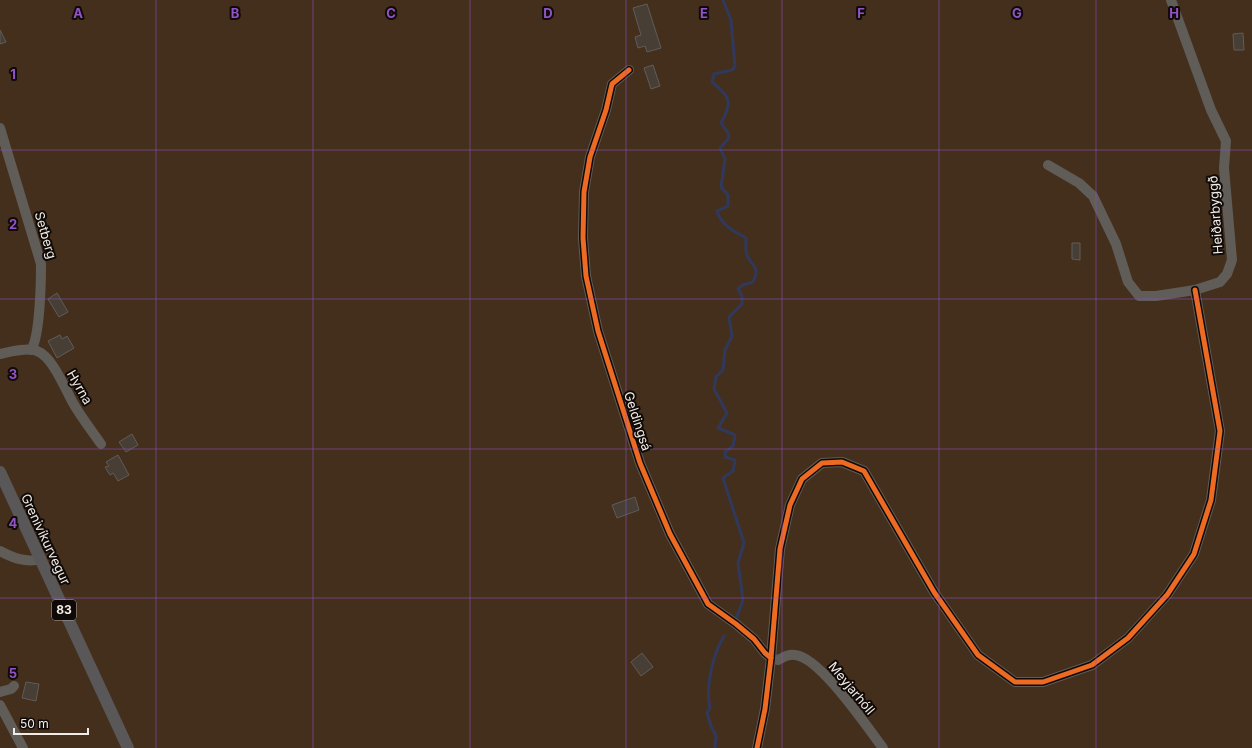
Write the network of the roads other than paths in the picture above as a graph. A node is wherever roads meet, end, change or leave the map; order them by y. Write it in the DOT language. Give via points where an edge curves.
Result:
graph roads {
  1 [pos="1171,0"];
  2 [pos="629,70"];
  3 [pos="0,128"];
  4 [pos="1048,165"];
  5 [pos="1195,290"];
  6 [pos="30,350"];
  7 [pos="0,354"];
  8 [pos="101,444"];
  9 [pos="0,472"];
  10 [pos="0,551"];
  11 [pos="41,559"];
  12 [pos="771,658"];
  13 [pos="14,686"];
  14 [pos="0,692"];
  15 [pos="0,705"];
  16 [pos="23,748"];
  17 [pos="128,748"];
  18 [pos="757,748"];
  19 [pos="882,748"];
  1 -- 5 [label="street, Heiðarbyggð" via="1211,110 1226,141 1224,168 1232,260 1227,274 1220,282"];
  2 -- 12 [label="street, Geldingsá" via="612,84 590,157 584,192 583,238 586,276 598,332 640,463 673,540 708,604 754,639"];
  3 -- 6 [label="street, Setberg" via="41,264 36,336"];
  4 -- 5 [label="street, Heiðarbyggð" via="1080,183 1093,196 1116,244 1128,282 1138,296"];
  5 -- 12 [label="street" via="1220,431 1211,500 1194,554 1167,595 1128,638 1092,665 1043,682 1014,682 978,655 934,592 864,471 842,462 822,463 802,479 790,505 780,549"];
  6 -- 7 [label="street"];
  6 -- 8 [label="street, Hyrna" via="36,350 46,356"];
  9 -- 11 [label="main road, Grenivíkurvegur / 83"];
  10 -- 11 [label="street" via="25,561"];
  11 -- 17 [label="main road, Grenivíkurvegur / 83"];
  12 -- 18 [label="street"];
  12 -- 19 [label="street, Meyjarhóll" via="778,660 787,655 797,654 821,669 846,698"];
  13 -- 14 [label="street"];
  15 -- 16 [label="street"];
}
